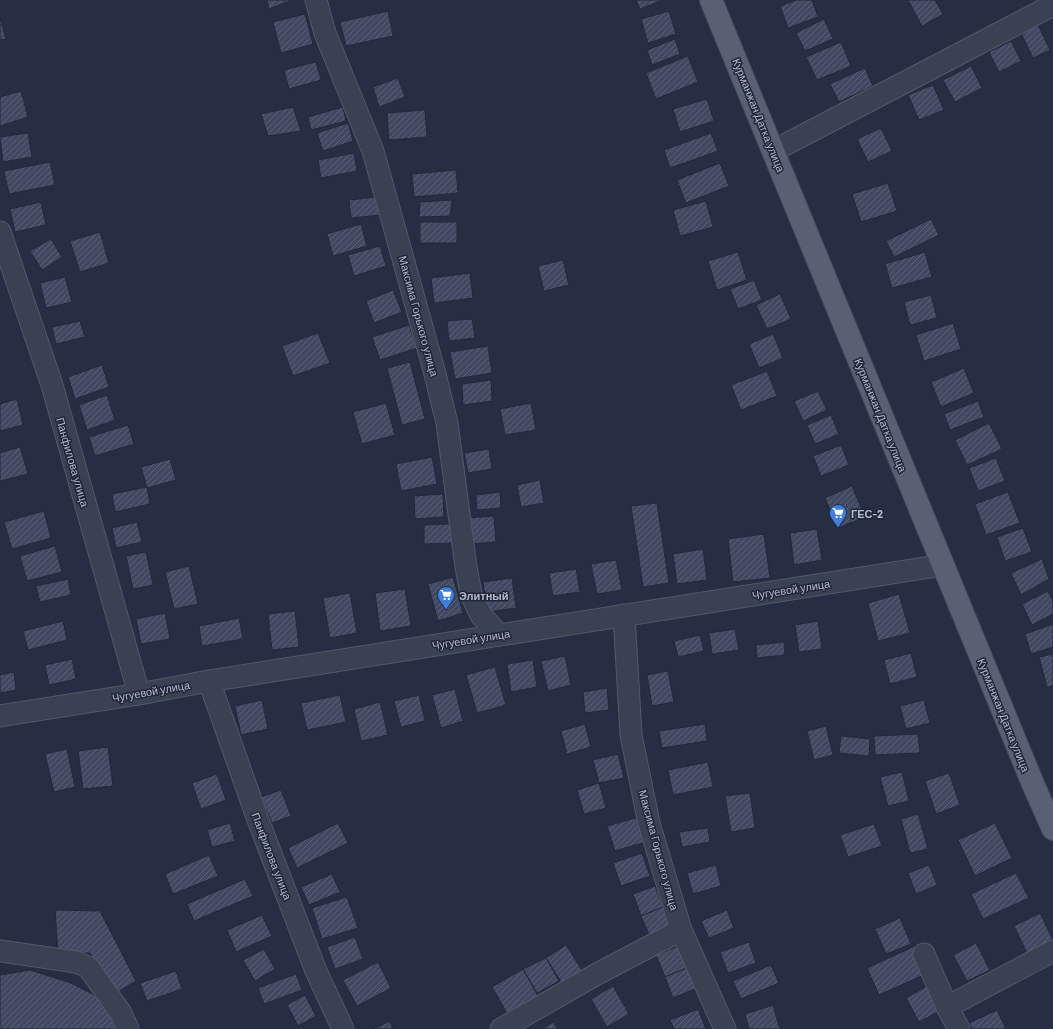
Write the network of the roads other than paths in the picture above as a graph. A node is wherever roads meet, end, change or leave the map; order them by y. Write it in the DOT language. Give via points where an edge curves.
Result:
graph roads {
  1 [pos="316,0"];
  2 [pos="711,0"];
  3 [pos="1053,5"];
  4 [pos="773,151"];
  5 [pos="0,232"];
  6 [pos="943,565"];
  7 [pos="624,615"];
  8 [pos="499,635"];
  9 [pos="209,681"];
  10 [pos="139,694"];
  11 [pos="0,716"];
  12 [pos="1053,829"];
  13 [pos="681,930"];
  14 [pos="1053,951"];
  15 [pos="0,952"];
  16 [pos="924,954"];
  17 [pos="947,1007"];
  18 [pos="128,1029"];
  19 [pos="343,1029"];
  20 [pos="502,1029"];
  21 [pos="725,1029"];
  22 [pos="958,1029"];
  1 -- 8 [label="street, Максима Горького улица" via="325,33 373,151 434,370 447,423 471,594 481,614"];
  2 -- 4 [label="main road, Курманжан Датка улица"];
  3 -- 4 [label="street"];
  4 -- 6 [label="main road, Курманжан Датка улица"];
  5 -- 10 [label="street, Панфилова улица" via="52,385"];
  6 -- 7 [label="street, Чугуевой улица"];
  6 -- 12 [label="main road, Курманжан Датка улица"];
  7 -- 8 [label="street, Чугуевой улица"];
  7 -- 13 [label="street, Максима Горького улица" via="631,735 649,823"];
  8 -- 9 [label="street, Чугуевой улица"];
  9 -- 10 [label="street, Чугуевой улица"];
  9 -- 19 [label="street, Панфилова улица" via="258,820 316,971"];
  10 -- 11 [label="street, Чугуевой улица"];
  13 -- 20 [label="street" via="597,974"];
  13 -- 21 [label="street, Максима Горького улица"];
  14 -- 17 [label="street"];
  15 -- 18 [label="street" via="76,962 88,967 121,1013"];
  16 -- 17 [label="street"];
  17 -- 22 [label="street"];
}
